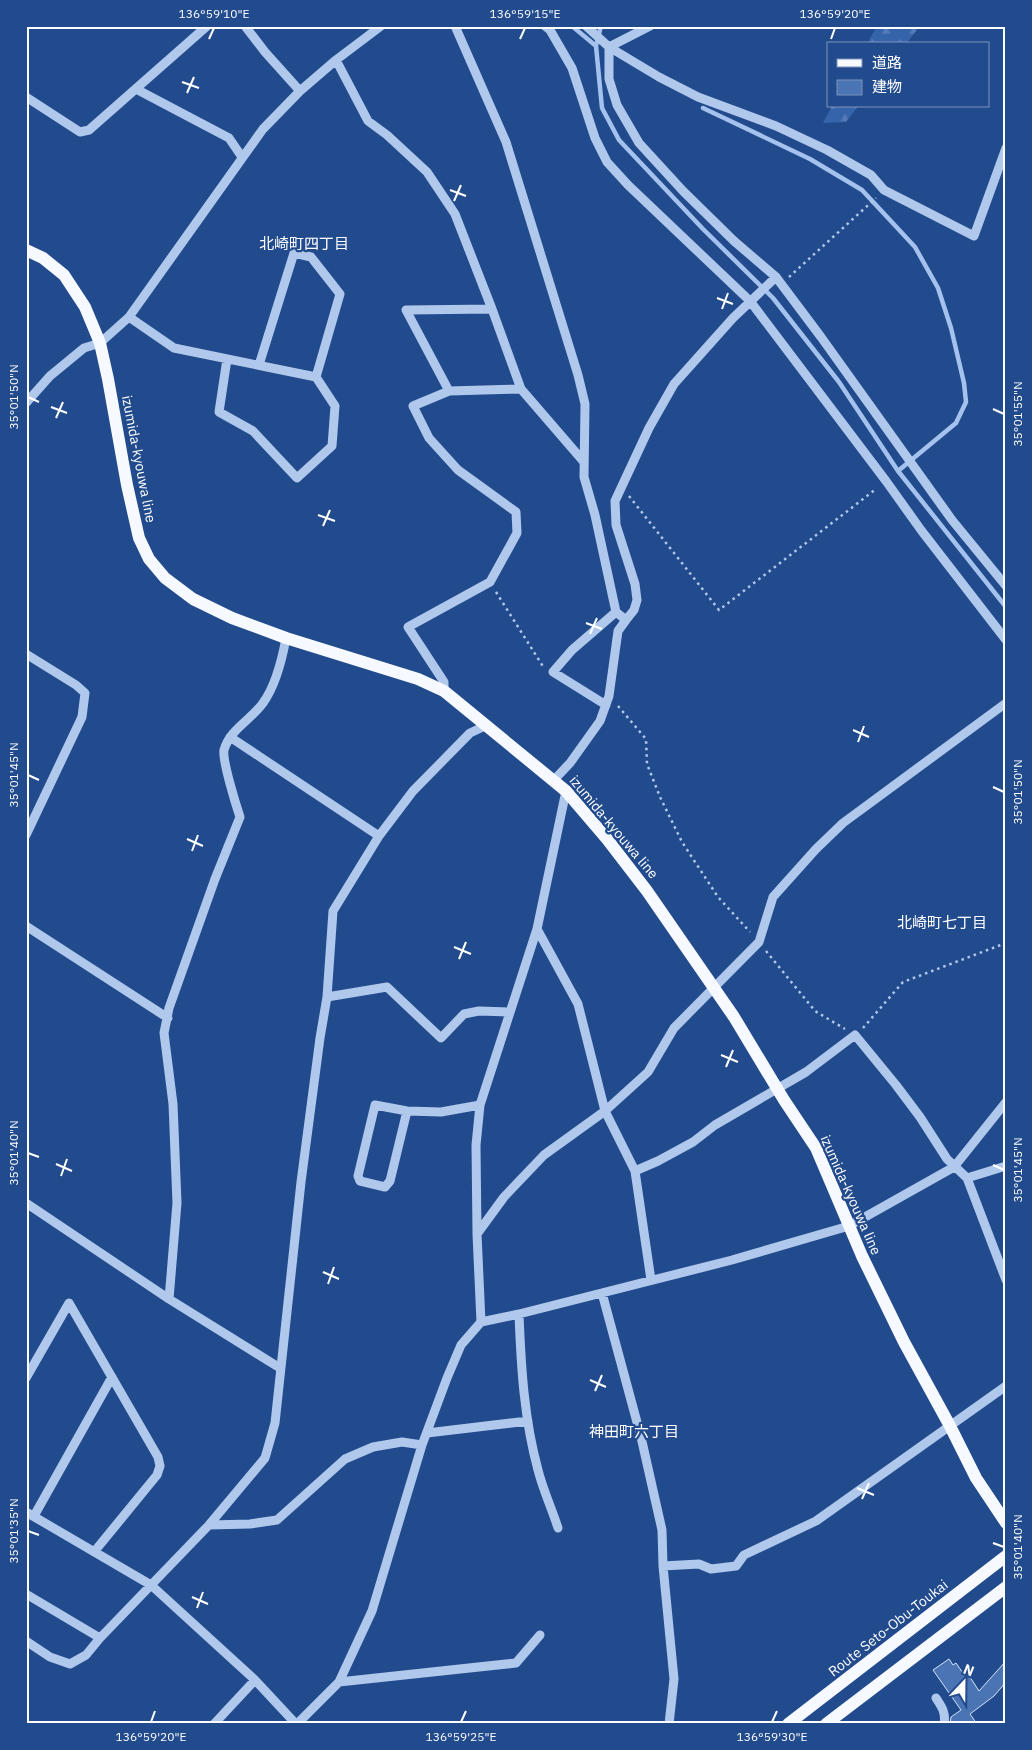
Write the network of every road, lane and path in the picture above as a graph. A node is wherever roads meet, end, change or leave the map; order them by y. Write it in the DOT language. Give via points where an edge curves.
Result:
graph roads {
  1 [pos="207,26"];
  2 [pos="245,26"];
  3 [pos="381,26"];
  4 [pos="455,26"];
  5 [pos="545,26"];
  6 [pos="650,26"];
  7 [pos="589,29"];
  8 [pos="610,47"];
  9 [pos="336,60"];
  10 [pos="136,89"];
  11 [pos="300,91"];
  12 [pos="26,97"];
  13 [pos="1006,148"];
  14 [pos="242,158"];
  15 [pos="884,190"];
  16 [pos="26,250"];
  17 [pos="779,281"];
  18 [pos="750,301"];
  19 [pos="492,309"];
  20 [pos="129,317"];
  21 [pos="100,343"];
  22 [pos="227,358"];
  23 [pos="259,365"];
  24 [pos="316,376"];
  25 [pos="520,388"];
  26 [pos="449,391"];
  27 [pos="26,403"];
  28 [pos="584,462"];
  29 [pos="886,481"];
  30 [pos="622,487"];
  31 [pos="490,582"];
  32 [pos="1006,586"];
  33 [pos="616,612"];
  34 [pos="626,620"];
  35 [pos="286,638"];
  36 [pos="1006,640"];
  37 [pos="26,654"];
  38 [pos="553,672"];
  39 [pos="444,691"];
  40 [pos="1006,703"];
  41 [pos="606,705"];
  42 [pos="485,726"];
  43 [pos="230,737"];
  44 [pos="554,780"];
  45 [pos="566,791"];
  46 [pos="26,835"];
  47 [pos="379,836"];
  48 [pos="26,926"];
  49 [pos="537,929"];
  50 [pos="714,987"];
  51 [pos="327,997"];
  52 [pos="509,1012"];
  53 [pos="168,1018"];
  54 [pos="778,1090"];
  55 [pos="1006,1102"];
  56 [pos="480,1106"];
  57 [pos="407,1111"];
  58 [pos="605,1111"];
  59 [pos="1006,1166"];
  60 [pos="954,1167"];
  61 [pos="635,1172"];
  62 [pos="966,1178"];
  63 [pos="26,1203"];
  64 [pos="849,1226"];
  65 [pos="476,1234"];
  66 [pos="651,1280"];
  67 [pos="1006,1280"];
  68 [pos="602,1292"];
  69 [pos="169,1299"];
  70 [pos="519,1314"];
  71 [pos="481,1322"];
  72 [pos="280,1368"];
  73 [pos="112,1377"];
  74 [pos="26,1378"];
  75 [pos="1006,1386"];
  76 [pos="528,1421"];
  77 [pos="950,1426"];
  78 [pos="427,1432"];
  79 [pos="422,1445"];
  80 [pos="30,1514"];
  81 [pos="1006,1523"];
  82 [pos="209,1525"];
  83 [pos="558,1528"];
  84 [pos="94,1552"];
  85 [pos="1006,1556"];
  86 [pos="663,1566"];
  87 [pos="150,1585"];
  88 [pos="1006,1587"];
  89 [pos="26,1594"];
  90 [pos="540,1635"];
  91 [pos="100,1638"];
  92 [pos="26,1641"];
  93 [pos="255,1680"];
  94 [pos="339,1682"];
  95 [pos="936,1698"];
  96 [pos="832,1722"];
  97 [pos="214,1724"];
  98 [pos="296,1724"];
  99 [pos="670,1724"];
  100 [pos="788,1724"];
  101 [pos="944,1724"];
  1 -- 10 [label="street"];
  2 -- 11 [label="street"];
  3 -- 9 [label="street"];
  4 -- 28 [label="street" via="506,142 578,375 584,404"];
  5 -- 18 [label="street" via="572,68 595,138 607,162"];
  6 -- 8 [label="street"];
  7 -- 8 [label="street"];
  8 -- 15 [label="street" via="698,97 776,126 827,150 871,175"];
  8 -- 17 [label="street" via="609,78 617,105 640,143 683,191"];
  9 -- 11 [label="street"];
  9 -- 19 [label="street" via="368,121 427,172 455,214"];
  10 -- 12 [label="street" via="89,130 80,132"];
  10 -- 14 [label="street" via="229,138"];
  11 -- 14 [label="street" via="263,129"];
  13 -- 15 [label="street" via="974,236"];
  14 -- 20 [label="street"];
  15 -- 17 [label="path"];
  16 -- 21 [label="main road, izumida-kyouwa line" via="43,258 64,276 85,307"];
  17 -- 18 [label="street" via="769,284"];
  17 -- 32 [label="street" via="952,520"];
  18 -- 29 [label="street"];
  18 -- 30 [label="street" via="674,384"];
  19 -- 25 [label="street"];
  19 -- 26 [label="street" via="406,310"];
  20 -- 21 [label="street"];
  20 -- 22 [label="street" via="174,348"];
  21 -- 27 [label="street" via="84,348 50,376"];
  21 -- 35 [label="main road, izumida-kyouwa line" via="126,485 139,538 149,559 165,578 193,599"];
  22 -- 23 [label="street"];
  22 -- 24 [label="street" via="219,412 253,431 296,478 332,446 335,406"];
  23 -- 24 [label="street"];
  23 -- 24 [label="street" via="294,253 311,257 340,294"];
  25 -- 26 [label="street"];
  25 -- 28 [label="street"];
  26 -- 31 [label="street" via="413,406 429,438 458,470 516,512 517,533"];
  28 -- 33 [label="street" via="584,476"];
  29 -- 30 [label="path" via="718,610"];
  29 -- 36 [label="street"];
  30 -- 34 [label="street" via="614,501 614,515 637,600"];
  31 -- 38 [label="path" via="545,670"];
  31 -- 39 [label="street" via="408,627 444,682"];
  33 -- 34 [label="street"];
  33 -- 38 [label="street" via="572,650"];
  34 -- 41 [label="street" via="618,631"];
  35 -- 39 [label="main road, izumida-kyouwa line" via="418,679"];
  35 -- 43 [label="street" via="282,660 262,704"];
  37 -- 46 [label="street" via="85,693 82,717"];
  38 -- 41 [label="street"];
  39 -- 42 [label="main road, izumida-kyouwa line"];
  40 -- 50 [label="street" via="843,823 823,842 773,897 759,942"];
  41 -- 44 [label="street" via="600,722"];
  42 -- 44 [label="main road, izumida-kyouwa line"];
  42 -- 47 [label="street" via="470,733 413,791"];
  43 -- 47 [label="street"];
  43 -- 53 [label="street" via="224,752 240,817 211,888"];
  44 -- 45 [label="main road, izumida-kyouwa line"];
  45 -- 49 [label="street"];
  45 -- 50 [label="main road, izumida-kyouwa line" via="647,891"];
  47 -- 51 [label="street" via="334,912"];
  48 -- 53 [label="street"];
  49 -- 52 [label="street"];
  49 -- 58 [label="street" via="578,1004"];
  50 -- 54 [label="main road, izumida-kyouwa line"];
  50 -- 58 [label="street" via="674,1028 648,1072"];
  51 -- 52 [label="street" via="387,987 441,1038 464,1014 479,1010"];
  51 -- 72 [label="street" via="300,1182"];
  52 -- 56 [label="street"];
  53 -- 69 [label="street" via="164,1033 173,1104 177,1202"];
  54 -- 60 [label="street" via="855,1036 896,1085"];
  54 -- 61 [label="street" via="715,1125 693,1142"];
  54 -- 64 [label="main road, izumida-kyouwa line" via="816,1148"];
  55 -- 60 [label="street"];
  56 -- 57 [label="street" via="440,1112"];
  56 -- 65 [label="street" via="476,1145"];
  57 -- 57 [label="street" via="375,1105 358,1176 360,1181 385,1187 390,1181"];
  58 -- 61 [label="street"];
  58 -- 65 [label="street" via="544,1155 504,1197"];
  59 -- 62 [label="street"];
  60 -- 62 [label="street"];
  60 -- 64 [label="street"];
  61 -- 66 [label="street"];
  62 -- 67 [label="street"];
  63 -- 69 [label="street"];
  64 -- 66 [label="street"];
  64 -- 77 [label="main road, izumida-kyouwa line" via="904,1342"];
  65 -- 71 [label="street"];
  66 -- 68 [label="street"];
  68 -- 70 [label="street"];
  68 -- 86 [label="street" via="662,1530"];
  69 -- 72 [label="street"];
  70 -- 71 [label="street"];
  70 -- 76 [label="street"];
  71 -- 78 [label="street" via="461,1344"];
  72 -- 82 [label="street" via="275,1423 265,1458"];
  73 -- 74 [label="street" via="70,1304"];
  73 -- 80 [label="street"];
  73 -- 84 [label="street" via="158,1457 160,1466 157,1475"];
  75 -- 77 [label="street"];
  76 -- 78 [label="street"];
  76 -- 83 [label="street" via="538,1470"];
  77 -- 81 [label="main road, izumida-kyouwa line" via="976,1478"];
  77 -- 86 [label="street" via="816,1520 744,1555 736,1566 711,1569 699,1564"];
  78 -- 79 [label="street"];
  79 -- 82 [label="street" via="402,1442 373,1447 345,1459 277,1520"];
  79 -- 94 [label="street" via="372,1612"];
  80 -- 84 [label="street"];
  82 -- 87 [label="street"];
  84 -- 87 [label="street"];
  85 -- 100 [label="main road, Route Seto-Obu-Toukai"];
  86 -- 99 [label="street" via="674,1679"];
  87 -- 91 [label="street"];
  87 -- 93 [label="street"];
  88 -- 96 [label="main road"];
  89 -- 91 [label="street"];
  90 -- 94 [label="street" via="516,1663"];
  91 -- 92 [label="street" via="86,1655 70,1664 50,1657"];
  93 -- 97 [label="street"];
  93 -- 98 [label="street"];
  94 -- 98 [label="street"];
  95 -- 101 [label="street" via="943,1709"];
}
